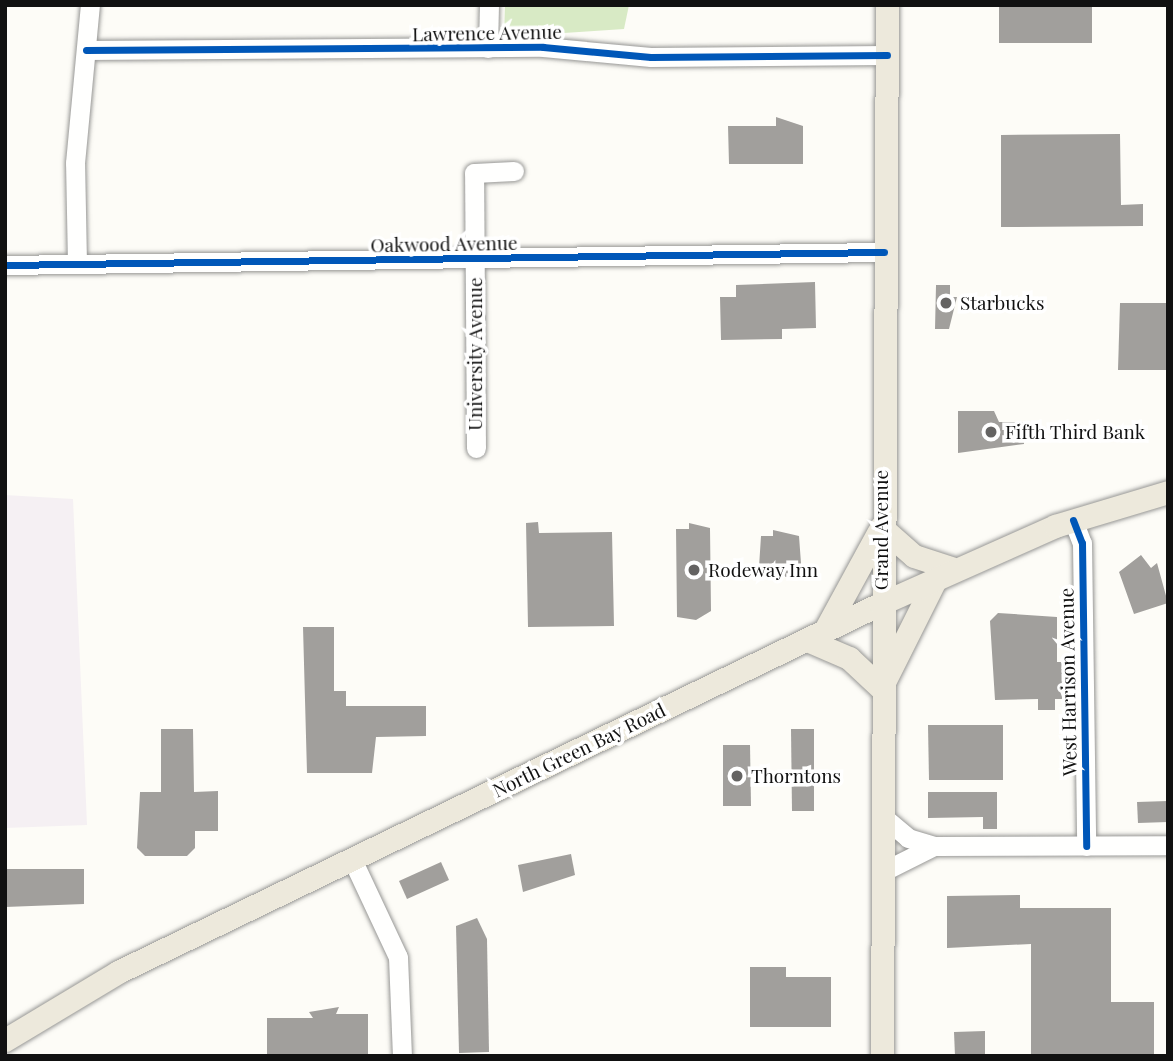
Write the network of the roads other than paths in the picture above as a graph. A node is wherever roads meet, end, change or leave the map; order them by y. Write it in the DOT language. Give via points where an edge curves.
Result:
graph roads {
  1 [pos="90,5"];
  2 [pos="489,5"];
  3 [pos="887,5"];
  4 [pos="488,48"];
  5 [pos="86,51"];
  6 [pos="887,55"];
  7 [pos="514,171"];
  8 [pos="884,252"];
  9 [pos="475,260"];
  10 [pos="77,264"];
  11 [pos="5,265"];
  12 [pos="476,448"];
  13 [pos="1168,492"];
  14 [pos="1073,520"];
  15 [pos="881,527"];
  16 [pos="945,574"];
  17 [pos="880,604"];
  18 [pos="815,636"];
  19 [pos="881,688"];
  20 [pos="881,815"];
  21 [pos="1168,845"];
  22 [pos="934,846"];
  23 [pos="1086,846"];
  24 [pos="352,859"];
  25 [pos="881,872"];
  26 [pos="5,1040"];
  27 [pos="402,1056"];
  28 [pos="882,1056"];
  1 -- 5 [label="street"];
  2 -- 4 [label="street"];
  3 -- 6 [label="main road, Grand Avenue"];
  4 -- 5 [label="street, Lawrence Avenue"];
  4 -- 6 [label="street, Lawrence Avenue" via="586,48 651,57"];
  5 -- 10 [label="street" via="75,163"];
  6 -- 8 [label="main road, Grand Avenue"];
  7 -- 9 [label="street, University Avenue" via="474,173"];
  8 -- 9 [label="street, Oakwood Avenue"];
  8 -- 15 [label="main road, Grand Avenue"];
  9 -- 10 [label="street, Oakwood Avenue"];
  9 -- 12 [label="street, University Avenue"];
  10 -- 11 [label="street, Oakwood Avenue"];
  13 -- 14 [label="main road, North Green Bay Road"];
  14 -- 16 [label="main road, North Green Bay Road"];
  14 -- 23 [label="street, West Harrison Avenue" via="1082,543"];
  15 -- 16 [label="main road"];
  15 -- 17 [label="main road, Grand Avenue"];
  15 -- 18 [label="main road"];
  16 -- 17 [label="main road, North Green Bay Road"];
  16 -- 19 [label="main road"];
  17 -- 18 [label="main road, North Green Bay Road"];
  17 -- 19 [label="main road, Grand Avenue"];
  18 -- 19 [label="main road" via="849,658"];
  18 -- 24 [label="main road, North Green Bay Road"];
  19 -- 20 [label="main road, Grand Avenue"];
  20 -- 22 [label="street" via="908,838"];
  20 -- 25 [label="main road, Grand Avenue"];
  21 -- 23 [label="street"];
  22 -- 23 [label="street"];
  22 -- 25 [label="street"];
  24 -- 26 [label="main road, North Green Bay Road" via="118,972"];
  24 -- 27 [label="street" via="398,957"];
  25 -- 28 [label="main road, Grand Avenue"];
}
